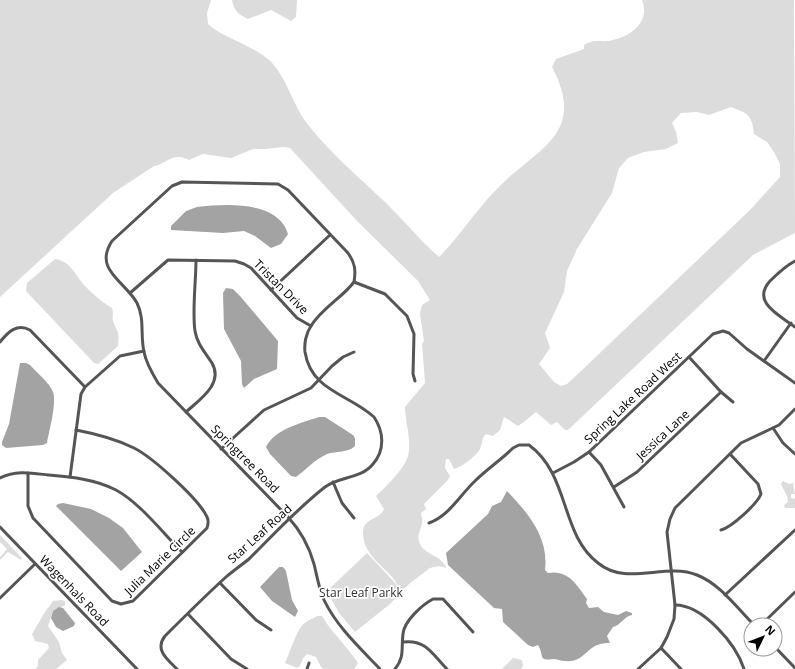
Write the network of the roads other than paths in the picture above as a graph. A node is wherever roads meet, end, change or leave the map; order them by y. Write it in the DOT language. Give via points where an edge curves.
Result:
graph roads {
  1 [pos="330,235"];
  2 [pos="196,260"];
  3 [pos="793,262"];
  4 [pos="795,267"];
  5 [pos="354,282"];
  6 [pos="271,290"];
  7 [pos="130,293"];
  8 [pos="791,323"];
  9 [pos="311,326"];
  10 [pos="795,327"];
  11 [pos="0,342"];
  12 [pos="144,351"];
  13 [pos="354,352"];
  14 [pos="689,357"];
  15 [pos="764,361"];
  16 [pos="318,381"];
  17 [pos="415,381"];
  18 [pos="795,383"];
  19 [pos="85,387"];
  20 [pos="721,392"];
  21 [pos="733,402"];
  22 [pos="795,409"];
  23 [pos="186,412"];
  24 [pos="773,428"];
  25 [pos="76,430"];
  26 [pos="221,449"];
  27 [pos="589,452"];
  28 [pos="730,454"];
  29 [pos="795,454"];
  30 [pos="28,473"];
  31 [pos="552,473"];
  32 [pos="70,477"];
  33 [pos="0,478"];
  34 [pos="333,482"];
  35 [pos="614,487"];
  36 [pos="624,507"];
  37 [pos="354,518"];
  38 [pos="290,519"];
  39 [pos="429,523"];
  40 [pos="0,527"];
  41 [pos="721,530"];
  42 [pos="795,530"];
  43 [pos="182,552"];
  44 [pos="35,564"];
  45 [pos="671,570"];
  46 [pos="220,583"];
  47 [pos="795,592"];
  48 [pos="725,595"];
  49 [pos="0,598"];
  50 [pos="675,605"];
  51 [pos="188,614"];
  52 [pos="746,617"];
  53 [pos="769,617"];
  54 [pos="271,630"];
  55 [pos="473,632"];
  56 [pos="403,642"];
  57 [pos="661,648"];
  58 [pos="783,655"];
  59 [pos="309,663"];
  60 [pos="795,668"];
  61 [pos="135,669"];
  62 [pos="177,669"];
  63 [pos="247,669"];
  64 [pos="307,669"];
  65 [pos="380,669"];
  66 [pos="395,669"];
  67 [pos="447,669"];
  68 [pos="638,669"];
  69 [pos="681,669"];
  70 [pos="744,669"];
  1 -- 5 [label="street" via="354,262"];
  1 -- 6 [label="street"];
  1 -- 7 [label="street, Springtree Road" via="288,190 278,184 182,182 172,186 112,241 107,251 106,261 110,271"];
  2 -- 6 [label="street, Tristan Drive" via="236,261 244,264"];
  2 -- 7 [label="street, Tristan Drive" via="168,260"];
  2 -- 23 [label="street" via="195,331 198,343 214,369 215,378 212,387"];
  3 -- 4 [label="street"];
  3 -- 8 [label="street" via="777,273 764,288 762,295 766,303"];
  5 -- 9 [label="street"];
  5 -- 17 [label="street" via="385,294 407,316 414,334"];
  6 -- 9 [label="street, Tristan Drive" via="297,318"];
  7 -- 12 [label="street, Springtree Road" via="141,312"];
  8 -- 10 [label="street"];
  8 -- 15 [label="street"];
  9 -- 16 [label="street" via="305,348 311,372"];
  11 -- 19 [label="street" via="12,330 24,326"];
  12 -- 19 [label="street" via="120,356"];
  12 -- 23 [label="street, Springtree Road" via="150,371 158,383"];
  13 -- 16 [label="street" via="338,362"];
  14 -- 15 [label="street, Spring Lake Road West" via="713,334 723,331 732,335"];
  14 -- 20 [label="street"];
  14 -- 27 [label="street, Spring Lake Road West"];
  15 -- 18 [label="street"];
  16 -- 26 [label="street" via="302,393 283,399 264,410"];
  16 -- 34 [label="street, Star Leaf Road" via="374,417 382,431 379,456 366,471"];
  19 -- 25 [label="street" via="80,398"];
  20 -- 21 [label="street"];
  20 -- 35 [label="street, Jessica Lane" via="637,472"];
  22 -- 24 [label="street" via="786,420"];
  23 -- 26 [label="street, Springtree Road"];
  24 -- 28 [label="street" via="746,440"];
  24 -- 29 [label="street" via="782,443"];
  25 -- 32 [label="street"];
  25 -- 43 [label="street, Julia Marie Circle" via="112,438 147,455 203,510 208,520 207,528"];
  26 -- 38 [label="street, Springtree Road"];
  27 -- 31 [label="street, Spring Lake Road West"];
  27 -- 35 [label="street" via="601,465"];
  28 -- 41 [label="street" via="758,484 761,494 760,498 731,525"];
  28 -- 45 [label="street" via="675,508 668,532"];
  30 -- 32 [label="street"];
  30 -- 33 [label="street" via="15,473"];
  30 -- 43 [label="street, Julia Marie Circle" via="28,506 33,518 117,604 133,601"];
  31 -- 39 [label="street" via="533,448 524,444 519,445 476,480 436,521"];
  31 -- 45 [label="street" via="577,539 597,563 622,574"];
  32 -- 43 [label="street" via="88,480 116,490 132,501"];
  34 -- 37 [label="street" via="342,503"];
  34 -- 38 [label="street, Star Leaf Road"];
  35 -- 36 [label="street"];
  38 -- 46 [label="street, Star Leaf Road"];
  38 -- 65 [label="street, Springtree Road" via="308,546 319,587 329,609 340,626"];
  40 -- 44 [label="street, Wagenhals Road"];
  42 -- 48 [label="street"];
  44 -- 49 [label="street"];
  44 -- 61 [label="street, Wagenhals Road"];
  45 -- 48 [label="street" via="698,575"];
  45 -- 50 [label="street"];
  46 -- 51 [label="street, Star Leaf Road"];
  46 -- 54 [label="street" via="256,620"];
  47 -- 53 [label="street"];
  48 -- 52 [label="street"];
  50 -- 57 [label="street" via="672,623"];
  50 -- 70 [label="street" via="691,608 702,614 734,648"];
  51 -- 62 [label="street, Star Leaf Road" via="162,639 161,651"];
  51 -- 63 [label="street" via="231,659"];
  55 -- 56 [label="street" via="448,603 443,599 436,599 427,603 407,623"];
  56 -- 66 [label="street" via="402,657"];
  56 -- 67 [label="street" via="420,643"];
  57 -- 68 [label="street"];
  57 -- 69 [label="street"];
  58 -- 60 [label="street"];
  59 -- 64 [label="street"];
}
